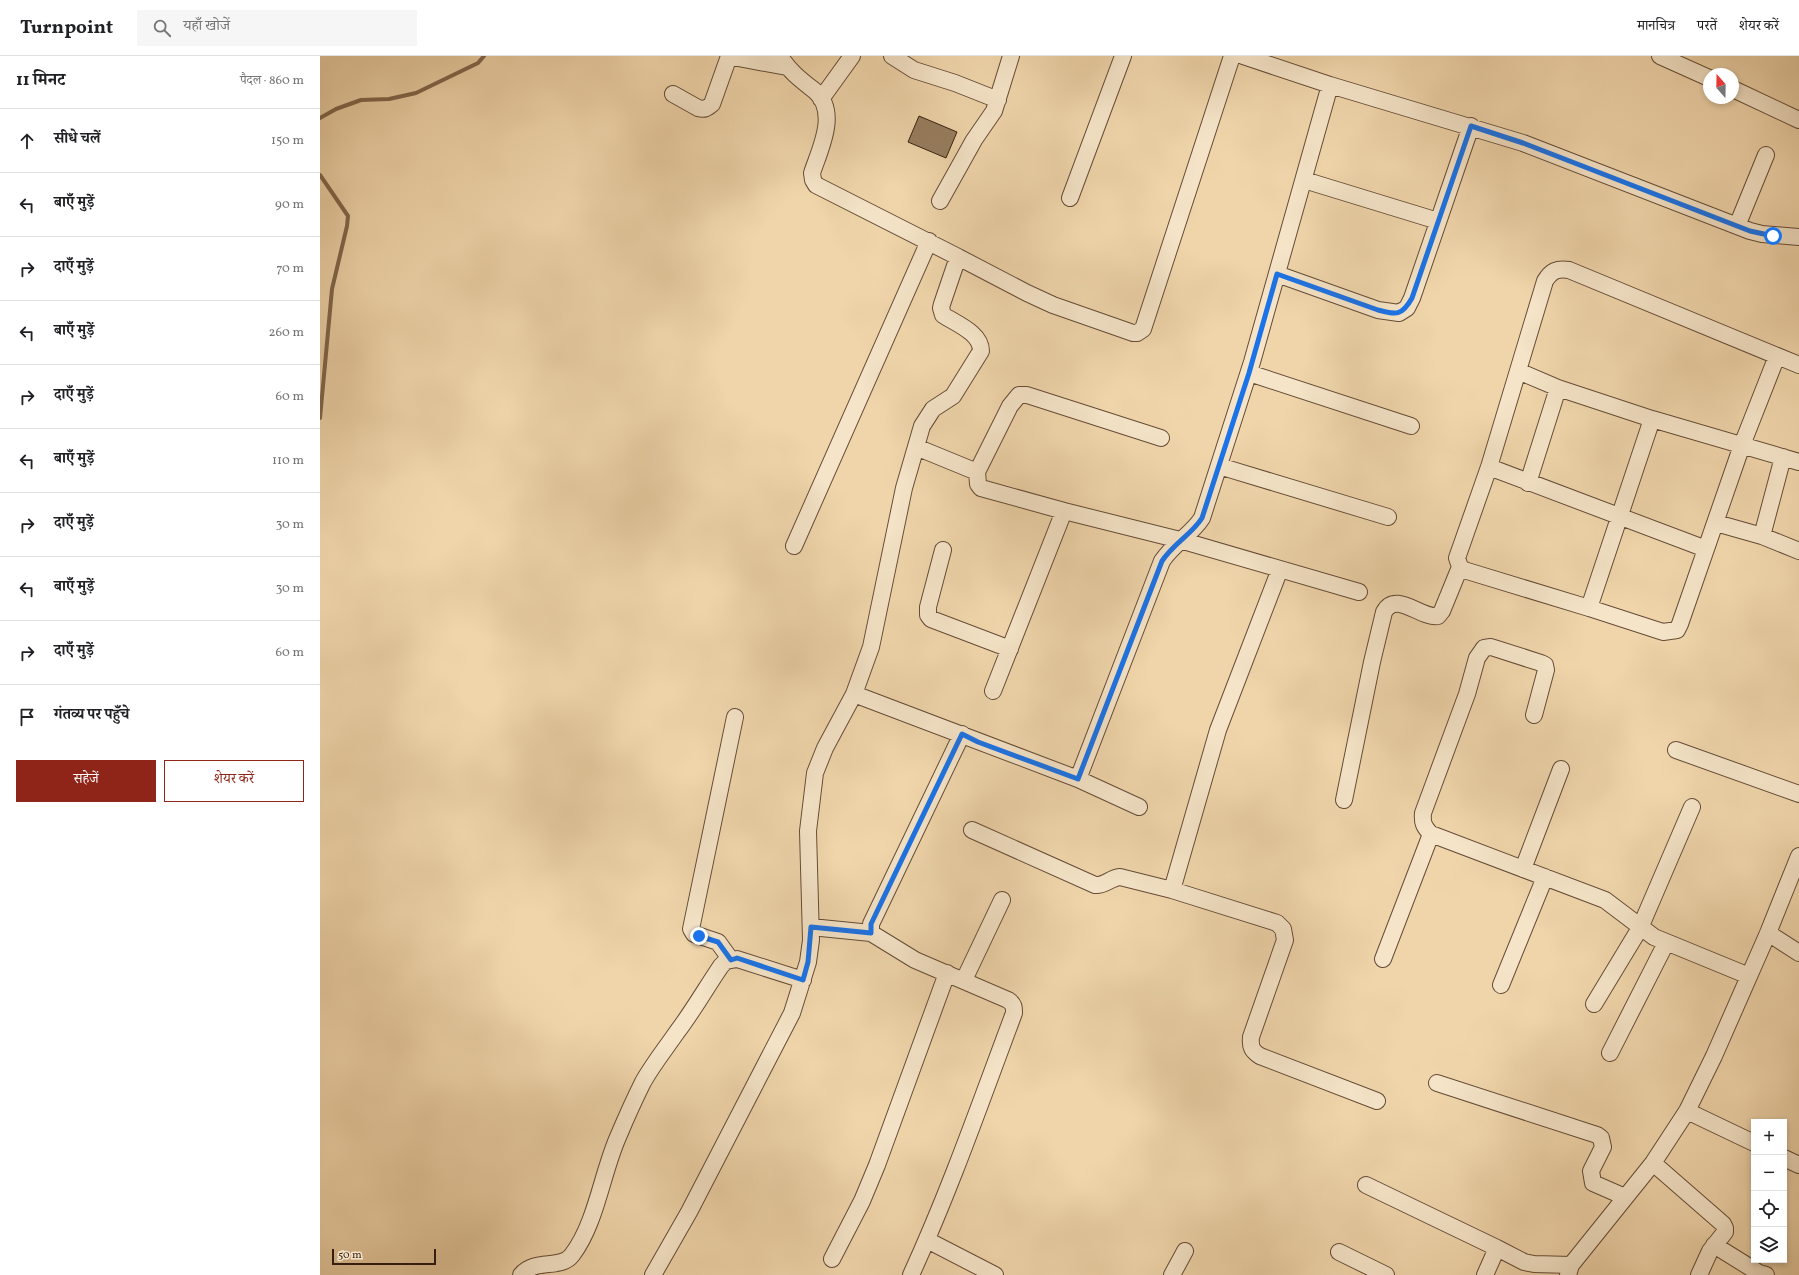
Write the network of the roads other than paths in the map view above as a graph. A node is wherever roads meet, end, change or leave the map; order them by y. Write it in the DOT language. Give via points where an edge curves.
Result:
graph roads {
  1 [pos="852,56"];
  2 [pos="892,56"];
  3 [pos="1011,56"];
  4 [pos="1123,56"];
  5 [pos="1232,56"];
  6 [pos="1243,56"];
  7 [pos="1660,56"];
  8 [pos="784,62"];
  9 [pos="1703,75"];
  10 [pos="1330,84"];
  11 [pos="1739,93"];
  12 [pos="673,94"];
  13 [pos="821,99"];
  14 [pos="998,100"];
  15 [pos="1799,120"];
  16 [pos="1471,126"];
  17 [pos="1766,155"];
  18 [pos="1304,180"];
  19 [pos="1070,198"];
  20 [pos="940,201"];
  21 [pos="1438,221"];
  22 [pos="1737,226"];
  23 [pos="1799,238"];
  24 [pos="929,241"];
  25 [pos="958,257"];
  26 [pos="1277,274"];
  27 [pos="1777,356"];
  28 [pos="1799,364"];
  29 [pos="1518,371"];
  30 [pos="1249,373"];
  31 [pos="1558,388"];
  32 [pos="1652,419"];
  33 [pos="1410,426"];
  34 [pos="1161,438"];
  35 [pos="1742,445"];
  36 [pos="916,446"];
  37 [pos="1783,457"];
  38 [pos="1799,462"];
  39 [pos="1219,466"];
  40 [pos="1489,467"];
  41 [pos="977,472"];
  42 [pos="1528,483"];
  43 [pos="1064,511"];
  44 [pos="1388,517"];
  45 [pos="1620,518"];
  46 [pos="1716,523"];
  47 [pos="1762,536"];
  48 [pos="1180,540"];
  49 [pos="794,546"];
  50 [pos="943,550"];
  51 [pos="1706,550"];
  52 [pos="1799,551"];
  53 [pos="1460,567"];
  54 [pos="1280,569"];
  55 [pos="1359,592"];
  56 [pos="1589,608"];
  57 [pos="1010,650"];
  58 [pos="993,691"];
  59 [pos="854,694"];
  60 [pos="1534,715"];
  61 [pos="735,718"];
  62 [pos="962,734"];
  63 [pos="1676,750"];
  64 [pos="1561,769"];
  65 [pos="1078,779"];
  66 [pos="1799,794"];
  67 [pos="1344,800"];
  68 [pos="1139,807"];
  69 [pos="1692,807"];
  70 [pos="972,830"];
  71 [pos="1431,834"];
  72 [pos="1799,856"];
  73 [pos="1523,869"];
  74 [pos="1545,877"];
  75 [pos="1172,890"];
  76 [pos="1002,900"];
  77 [pos="811,927"];
  78 [pos="1640,928"];
  79 [pos="871,933"];
  80 [pos="1768,933"];
  81 [pos="1666,943"];
  82 [pos="1799,953"];
  83 [pos="1383,959"];
  84 [pos="731,960"];
  85 [pos="947,973"];
  86 [pos="1749,976"];
  87 [pos="803,980"];
  88 [pos="964,980"];
  89 [pos="1501,985"];
  90 [pos="1594,1004"];
  91 [pos="1610,1053"];
  92 [pos="1438,1083"];
  93 [pos="1377,1101"];
  94 [pos="1687,1111"];
  95 [pos="1751,1142"];
  96 [pos="1787,1159"];
  97 [pos="1653,1163"];
  98 [pos="1799,1165"];
  99 [pos="1366,1185"];
  100 [pos="1625,1197"];
  101 [pos="927,1240"];
  102 [pos="1714,1245"];
  103 [pos="1497,1248"];
  104 [pos="1185,1252"];
  105 [pos="1339,1252"];
  106 [pos="832,1259"];
  107 [pos="1570,1270"];
  108 [pos="521,1275"];
  109 [pos="653,1275"];
  110 [pos="911,1275"];
  111 [pos="995,1275"];
  112 [pos="1172,1275"];
  113 [pos="1386,1275"];
  114 [pos="1485,1275"];
  115 [pos="1699,1275"];
  116 [pos="1766,1275"];
  1 -- 13 [label="street"];
  2 -- 14 [label="street" via="914,70"];
  3 -- 14 [label="street"];
  4 -- 19 [label="street"];
  5 -- 25 [label="street" via="1143,329 1133,333 1053,305"];
  6 -- 10 [label="street"];
  7 -- 9 [label="street"];
  8 -- 12 [label="street" via="733,56 728,60 712,104 702,110"];
  8 -- 13 [label="street"];
  10 -- 16 [label="street"];
  10 -- 18 [label="street"];
  11 -- 15 [label="street"];
  13 -- 24 [label="street" via="827,118 812,173 816,185"];
  14 -- 20 [label="street" via="992,116 974,140"];
  16 -- 21 [label="street"];
  16 -- 22 [label="street" via="1523,143"];
  17 -- 22 [label="street"];
  18 -- 21 [label="street"];
  18 -- 26 [label="street"];
  21 -- 26 [label="street" via="1412,298 1407,308 1400,313 1378,310"];
  22 -- 23 [label="street" via="1762,234"];
  24 -- 25 [label="street"];
  24 -- 49 [label="street"];
  25 -- 36 [label="street" via="942,304 942,312 979,340 981,351 953,396 930,412 922,426"];
  26 -- 30 [label="street"];
  27 -- 28 [label="street"];
  27 -- 29 [label="street" via="1569,270 1561,269 1549,274 1544,281"];
  27 -- 35 [label="street"];
  29 -- 31 [label="street"];
  29 -- 40 [label="street"];
  30 -- 33 [label="street"];
  30 -- 39 [label="street"];
  31 -- 32 [label="street"];
  31 -- 42 [label="street"];
  32 -- 35 [label="street"];
  32 -- 45 [label="street"];
  34 -- 41 [label="street" via="1027,395 1019,395 1010,406"];
  35 -- 37 [label="street"];
  35 -- 46 [label="street"];
  36 -- 41 [label="street"];
  36 -- 59 [label="street" via="904,488 871,647"];
  37 -- 38 [label="street"];
  37 -- 47 [label="street"];
  39 -- 44 [label="street"];
  39 -- 48 [label="street" via="1202,518"];
  40 -- 42 [label="street"];
  40 -- 53 [label="street" via="1457,558"];
  41 -- 43 [label="street" via="981,488"];
  42 -- 45 [label="street"];
  43 -- 48 [label="street"];
  43 -- 57 [label="street"];
  45 -- 51 [label="street"];
  45 -- 56 [label="street"];
  46 -- 47 [label="street"];
  46 -- 51 [label="street"];
  47 -- 52 [label="street"];
  48 -- 54 [label="street"];
  48 -- 65 [label="street" via="1162,561"];
  50 -- 57 [label="street" via="928,607 930,619"];
  51 -- 56 [label="street" via="1676,630 1663,632"];
  53 -- 56 [label="street"];
  53 -- 67 [label="street" via="1438,616 1431,616 1396,603 1389,605 1384,612"];
  54 -- 55 [label="street"];
  54 -- 75 [label="street" via="1218,730"];
  57 -- 58 [label="street"];
  59 -- 62 [label="street"];
  59 -- 77 [label="street" via="815,772 808,831"];
  60 -- 71 [label="street" via="1546,670 1545,665 1491,647 1479,652 1467,694 1423,813 1425,828"];
  61 -- 84 [label="street" via="691,929 694,934 718,942"];
  62 -- 65 [label="street"];
  62 -- 79 [label="street" via="871,924"];
  63 -- 66 [label="street"];
  64 -- 73 [label="street"];
  65 -- 68 [label="street"];
  69 -- 78 [label="street"];
  70 -- 75 [label="street" via="1095,884 1103,885 1120,877"];
  71 -- 73 [label="street"];
  71 -- 83 [label="street"];
  72 -- 80 [label="street"];
  73 -- 74 [label="street"];
  74 -- 78 [label="street" via="1605,900"];
  74 -- 89 [label="street"];
  75 -- 93 [label="street" via="1277,923 1284,930 1285,940 1251,1037 1250,1045 1253,1052"];
  76 -- 88 [label="street"];
  77 -- 79 [label="street"];
  77 -- 87 [label="street" via="808,962"];
  78 -- 81 [label="street"];
  78 -- 90 [label="street"];
  79 -- 85 [label="street" via="915,960"];
  80 -- 82 [label="street"];
  80 -- 86 [label="street"];
  81 -- 86 [label="street"];
  81 -- 91 [label="street"];
  84 -- 87 [label="street" via="737,958"];
  84 -- 108 [label="street" via="721,966 643,1082 617,1139 589,1221 571,1256 561,1262 530,1267"];
  85 -- 88 [label="street"];
  85 -- 106 [label="street" via="877,1165 862,1201"];
  86 -- 94 [label="street"];
  87 -- 109 [label="street" via="792,1013 689,1212"];
  88 -- 101 [label="street" via="1013,1003 1014,1013"];
  92 -- 100 [label="street" via="1597,1135 1601,1138 1603,1147 1591,1171 1593,1183"];
  94 -- 95 [label="street"];
  94 -- 97 [label="street"];
  96 -- 98 [label="street"];
  97 -- 100 [label="street"];
  97 -- 102 [label="street" via="1723,1224 1725,1232"];
  99 -- 103 [label="street"];
  100 -- 107 [label="street"];
  101 -- 110 [label="street"];
  101 -- 111 [label="street"];
  102 -- 115 [label="street"];
  102 -- 116 [label="street"];
  103 -- 107 [label="street" via="1524,1262"];
  103 -- 114 [label="street"];
  104 -- 112 [label="street"];
  105 -- 113 [label="street"];
}
